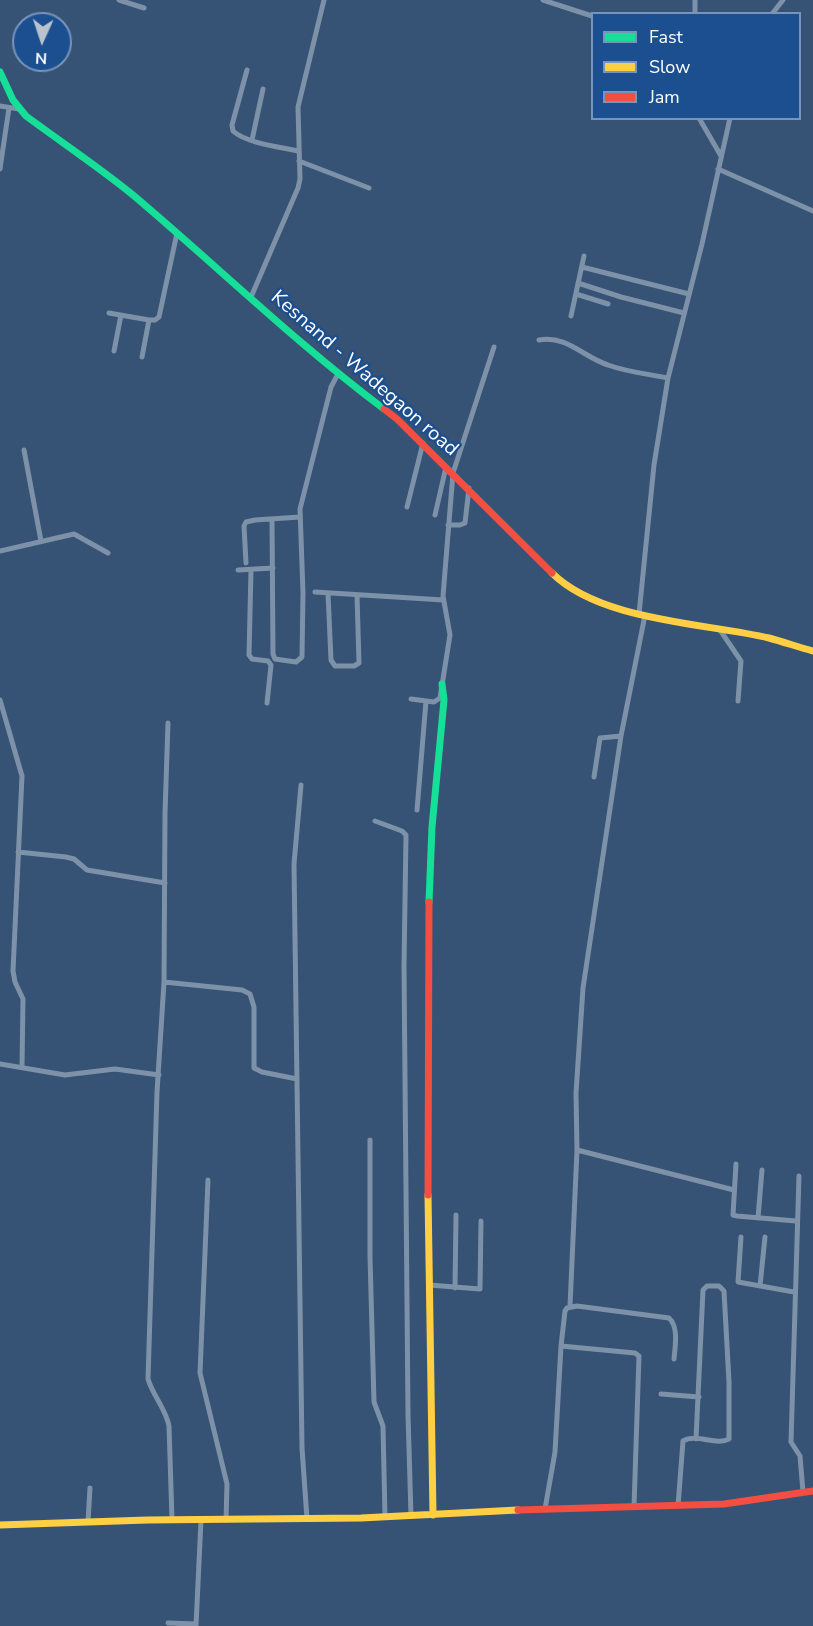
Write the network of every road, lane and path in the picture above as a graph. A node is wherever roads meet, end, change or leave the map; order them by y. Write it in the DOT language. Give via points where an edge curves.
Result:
graph roads {
  1 [pos="119,0"];
  2 [pos="324,0"];
  3 [pos="543,0"];
  4 [pos="783,0"];
  5 [pos="144,8"];
  6 [pos="774,12"];
  7 [pos="591,16"];
  8 [pos="247,70"];
  9 [pos="0,72"];
  10 [pos="263,89"];
  11 [pos="0,106"];
  12 [pos="9,108"];
  13 [pos="19,109"];
  14 [pos="700,120"];
  15 [pos="730,120"];
  16 [pos="252,140"];
  17 [pos="298,151"];
  18 [pos="721,156"];
  19 [pos="299,161"];
  20 [pos="0,169"];
  21 [pos="718,169"];
  22 [pos="369,188"];
  23 [pos="813,211"];
  24 [pos="177,233"];
  25 [pos="584,256"];
  26 [pos="582,267"];
  27 [pos="578,283"];
  28 [pos="576,294"];
  29 [pos="689,294"];
  30 [pos="251,297"];
  31 [pos="608,304"];
  32 [pos="109,313"];
  33 [pos="684,313"];
  34 [pos="121,315"];
  35 [pos="571,315"];
  36 [pos="149,320"];
  37 [pos="539,340"];
  38 [pos="494,347"];
  39 [pos="114,351"];
  40 [pos="142,357"];
  41 [pos="338,374"];
  42 [pos="668,378"];
  43 [pos="423,443"];
  44 [pos="24,450"];
  45 [pos="446,466"];
  46 [pos="453,473"];
  47 [pos="469,488"];
  48 [pos="407,507"];
  49 [pos="435,515"];
  50 [pos="300,517"];
  51 [pos="272,519"];
  52 [pos="448,525"];
  53 [pos="41,541"];
  54 [pos="0,551"];
  55 [pos="108,553"];
  56 [pos="246,563"];
  57 [pos="273,568"];
  58 [pos="238,570"];
  59 [pos="251,570"];
  60 [pos="315,592"];
  61 [pos="328,593"];
  62 [pos="357,595"];
  63 [pos="443,600"];
  64 [pos="642,615"];
  65 [pos="720,630"];
  66 [pos="813,651"];
  67 [pos="275,657"];
  68 [pos="270,663"];
  69 [pos="442,684"];
  70 [pos="411,699"];
  71 [pos="0,700"];
  72 [pos="426,701"];
  73 [pos="738,701"];
  74 [pos="267,703"];
  75 [pos="168,723"];
  76 [pos="621,736"];
  77 [pos="594,777"];
  78 [pos="301,785"];
  79 [pos="417,810"];
  80 [pos="375,821"];
  81 [pos="18,852"];
  82 [pos="165,883"];
  83 [pos="164,982"];
  84 [pos="0,1064"];
  85 [pos="22,1067"];
  86 [pos="159,1076"];
  87 [pos="297,1079"];
  88 [pos="370,1140"];
  89 [pos="578,1150"];
  90 [pos="736,1164"];
  91 [pos="762,1170"];
  92 [pos="799,1176"];
  93 [pos="208,1180"];
  94 [pos="734,1190"];
  95 [pos="456,1215"];
  96 [pos="758,1218"];
  97 [pos="481,1221"];
  98 [pos="796,1221"];
  99 [pos="741,1237"];
  100 [pos="765,1237"];
  101 [pos="429,1285"];
  102 [pos="760,1286"];
  103 [pos="455,1288"];
  104 [pos="794,1292"];
  105 [pos="570,1306"];
  106 [pos="561,1346"];
  107 [pos="674,1359"];
  108 [pos="661,1394"];
  109 [pos="699,1397"];
  110 [pos="696,1439"];
  111 [pos="90,1488"];
  112 [pos="813,1491"];
  113 [pos="803,1492"];
  114 [pos="678,1506"];
  115 [pos="634,1507"];
  116 [pos="545,1509"];
  117 [pos="432,1515"];
  118 [pos="411,1516"];
  119 [pos="385,1517"];
  120 [pos="307,1519"];
  121 [pos="171,1520"];
  122 [pos="201,1520"];
  123 [pos="226,1520"];
  124 [pos="88,1522"];
  125 [pos="0,1525"];
  126 [pos="168,1623"];
  127 [pos="196,1625"];
  1 -- 5 [label="street"];
  2 -- 17 [label="street" via="299,100"];
  3 -- 7 [label="street"];
  4 -- 6 [label="street"];
  8 -- 16 [label="street" via="232,125 237,135"];
  9 -- 13 [label="street, Kesnand - Wadegaon road"];
  10 -- 16 [label="street"];
  11 -- 12 [label="street"];
  12 -- 13 [label="street"];
  12 -- 20 [label="street"];
  13 -- 24 [label="street, Kesnand - Wadegaon road"];
  14 -- 18 [label="street"];
  15 -- 18 [label="street"];
  16 -- 17 [label="street"];
  17 -- 19 [label="street"];
  18 -- 21 [label="street"];
  19 -- 22 [label="street"];
  19 -- 30 [label="street" via="298,188"];
  21 -- 23 [label="street"];
  21 -- 29 [label="street"];
  24 -- 30 [label="street, Kesnand - Wadegaon road"];
  24 -- 36 [label="street" via="159,317"];
  25 -- 26 [label="street"];
  26 -- 27 [label="street"];
  26 -- 29 [label="street"];
  27 -- 28 [label="street"];
  27 -- 33 [label="street"];
  28 -- 31 [label="street"];
  28 -- 35 [label="street"];
  29 -- 33 [label="street"];
  30 -- 41 [label="street, Kesnand - Wadegaon road"];
  32 -- 34 [label="street"];
  33 -- 42 [label="street"];
  34 -- 36 [label="street"];
  34 -- 39 [label="street"];
  36 -- 40 [label="street"];
  37 -- 42 [label="street" via="566,342 606,365"];
  38 -- 46 [label="street"];
  41 -- 43 [label="street, Kesnand - Wadegaon road"];
  41 -- 50 [label="street" via="331,387"];
  42 -- 64 [label="street" via="654,465"];
  43 -- 45 [label="street, Kesnand - Wadegaon road"];
  43 -- 48 [label="street"];
  44 -- 53 [label="street"];
  45 -- 46 [label="street, Kesnand - Wadegaon road"];
  45 -- 49 [label="street"];
  46 -- 47 [label="street, Kesnand - Wadegaon road"];
  46 -- 52 [label="street"];
  47 -- 52 [label="street" via="465,523"];
  47 -- 64 [label="street, Kesnand - Wadegaon road" via="558,578 591,598"];
  50 -- 51 [label="street"];
  50 -- 67 [label="street" via="302,657 296,662"];
  51 -- 56 [label="street" via="246,522"];
  51 -- 57 [label="street"];
  52 -- 63 [label="street"];
  53 -- 54 [label="street"];
  53 -- 55 [label="street" via="74,534"];
  57 -- 59 [label="street"];
  57 -- 67 [label="street"];
  58 -- 59 [label="street"];
  59 -- 68 [label="street" via="249,656"];
  60 -- 61 [label="street"];
  61 -- 62 [label="street"];
  61 -- 62 [label="street" via="331,660 335,666 359,663"];
  62 -- 63 [label="street"];
  63 -- 69 [label="street" via="450,635"];
  64 -- 65 [label="street, Kesnand - Wadegaon road"];
  64 -- 76 [label="street"];
  65 -- 66 [label="street, Kesnand - Wadegaon road"];
  65 -- 73 [label="street" via="741,661"];
  67 -- 68 [label="street"];
  68 -- 74 [label="street"];
  69 -- 72 [label="street" via="438,700"];
  69 -- 101 [label="street" via="445,695 432,827 428,929"];
  70 -- 72 [label="street"];
  71 -- 81 [label="street" via="22,776"];
  72 -- 79 [label="street"];
  75 -- 82 [label="street"];
  76 -- 77 [label="street" via="600,738"];
  76 -- 89 [label="street" via="583,988 576,1093"];
  78 -- 87 [label="street" via="294,864"];
  80 -- 118 [label="street" via="405,835"];
  81 -- 82 [label="street" via="66,856 87,870"];
  81 -- 85 [label="street" via="13,971 23,999"];
  82 -- 83 [label="street"];
  83 -- 86 [label="street"];
  83 -- 87 [label="street" via="250,994 254,1007 254,1068"];
  84 -- 85 [label="street"];
  85 -- 86 [label="street" via="65,1075 115,1070"];
  86 -- 121 [label="street" via="148,1379 169,1426"];
  87 -- 120 [label="street"];
  88 -- 119 [label="street" via="374,1402 383,1426"];
  89 -- 94 [label="street"];
  89 -- 105 [label="street"];
  90 -- 94 [label="street"];
  91 -- 96 [label="street"];
  92 -- 98 [label="street"];
  93 -- 123 [label="street" via="199,1365 228,1484"];
  94 -- 96 [label="street" via="733,1215"];
  95 -- 103 [label="street"];
  96 -- 98 [label="street"];
  97 -- 103 [label="street" via="481,1288"];
  98 -- 104 [label="street"];
  99 -- 102 [label="street" via="737,1280"];
  100 -- 102 [label="street"];
  101 -- 103 [label="street"];
  101 -- 117 [label="street"];
  102 -- 104 [label="street"];
  104 -- 113 [label="street" via="791,1442 800,1456"];
  105 -- 106 [label="street" via="565,1311"];
  105 -- 107 [label="street" via="669,1318 675,1329"];
  106 -- 115 [label="street" via="639,1356"];
  106 -- 116 [label="street" via="556,1443"];
  108 -- 109 [label="street"];
  109 -- 110 [label="street"];
  109 -- 110 [label="street" via="703,1290 720,1286 724,1291 730,1437 727,1441"];
  110 -- 114 [label="street" via="685,1439 682,1443"];
  111 -- 124 [label="street"];
  112 -- 113 [label="street"];
  113 -- 114 [label="street" via="724,1504"];
  114 -- 115 [label="street"];
  115 -- 116 [label="street"];
  116 -- 117 [label="street"];
  117 -- 118 [label="street"];
  118 -- 119 [label="street"];
  119 -- 120 [label="street"];
  120 -- 123 [label="street"];
  121 -- 122 [label="street"];
  121 -- 124 [label="street"];
  122 -- 123 [label="street"];
  122 -- 127 [label="street"];
  124 -- 125 [label="street"];
  126 -- 127 [label="street"];
}
